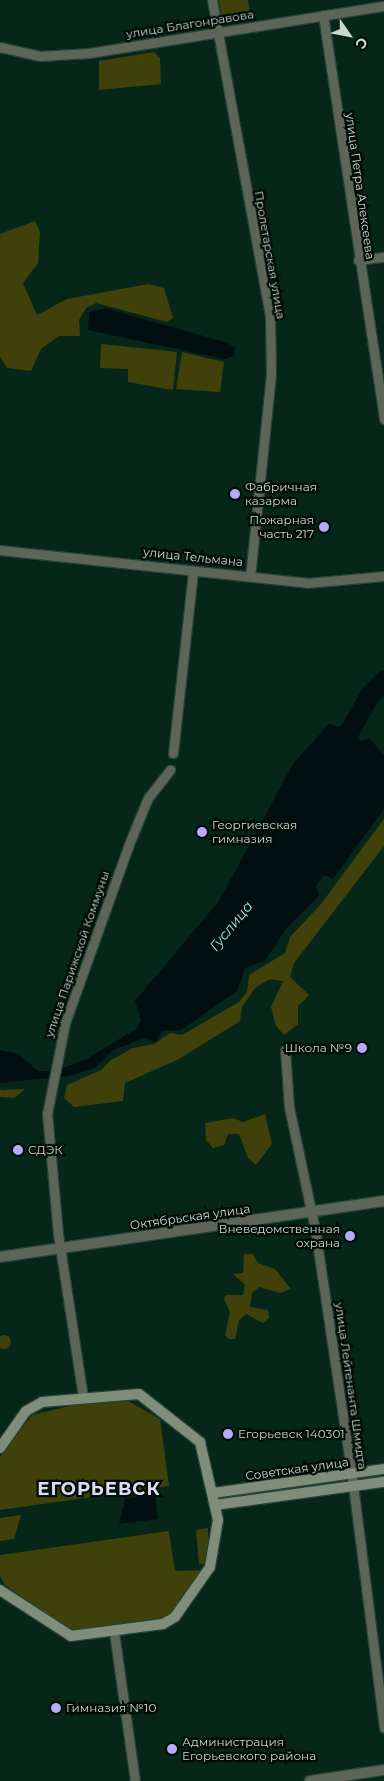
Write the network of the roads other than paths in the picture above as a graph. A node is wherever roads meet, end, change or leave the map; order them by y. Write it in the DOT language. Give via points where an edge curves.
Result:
graph roads {
  1 [pos="212,0"];
  2 [pos="384,6"];
  3 [pos="323,15"];
  4 [pos="217,32"];
  5 [pos="0,47"];
  6 [pos="384,258"];
  7 [pos="358,260"];
  8 [pos="384,419"];
  9 [pos="0,550"];
  10 [pos="193,571"];
  11 [pos="250,576"];
  12 [pos="384,576"];
  13 [pos="173,752"];
  14 [pos="170,770"];
  15 [pos="285,1050"];
  16 [pos="384,1201"];
  17 [pos="311,1212"];
  18 [pos="60,1248"];
  19 [pos="0,1256"];
  20 [pos="83,1397"];
  21 [pos="0,1448"];
  22 [pos="384,1469"];
  23 [pos="352,1473"];
  24 [pos="384,1482"];
  25 [pos="353,1486"];
  26 [pos="213,1493"];
  27 [pos="215,1505"];
  28 [pos="0,1590"];
  29 [pos="114,1632"];
  30 [pos="384,1728"];
  31 [pos="384,1770"];
  32 [pos="135,1781"];
  33 [pos="310,1781"];
  1 -- 4 [label="street, Пролетарская улица"];
  2 -- 3 [label="street, улица Благонравова"];
  3 -- 4 [label="street, улица Благонравова"];
  3 -- 7 [label="street, улица Петра Алексеева"];
  4 -- 5 [label="street, улица Благонравова" via="51,56"];
  4 -- 11 [label="street, Пролетарская улица" via="270,316 271,374"];
  6 -- 7 [label="street"];
  7 -- 8 [label="street, улица Петра Алексеева"];
  9 -- 10 [label="street, улица Тельмана"];
  10 -- 11 [label="street, улица Тельмана"];
  10 -- 13 [label="street"];
  11 -- 12 [label="street, улица Тельмана" via="307,583"];
  14 -- 18 [label="street, улица Парижской Коммуны" via="148,798 133,834 56,1052 46,1134"];
  15 -- 17 [label="street, улица Лейтенанта Шмидта" via="288,1107"];
  16 -- 17 [label="street, Октябрьская улица"];
  17 -- 18 [label="street, Октябрьская улица"];
  17 -- 23 [label="street, улица Лейтенанта Шмидта"];
  18 -- 19 [label="street, Октябрьская улица"];
  18 -- 20 [label="street, улица Парижской Коммуны"];
  20 -- 21 [label="main road" via="31,1407"];
  20 -- 26 [label="main road" via="133,1393 159,1407 200,1442"];
  22 -- 23 [label="main road, Советская улица"];
  23 -- 25 [label="street, улица Лейтенанта Шмидта"];
  23 -- 26 [label="main road, Советская улица"];
  24 -- 25 [label="main road, Советская улица"];
  25 -- 27 [label="main road, Советская улица"];
  25 -- 30 [label="street, улица Лейтенанта Шмидта"];
  26 -- 27 [label="main road"];
  27 -- 29 [label="main road" via="215,1556 175,1617 163,1624"];
  28 -- 29 [label="main road" via="63,1634 80,1637"];
  29 -- 32 [label="street"];
  31 -- 33 [label="street"];
}
